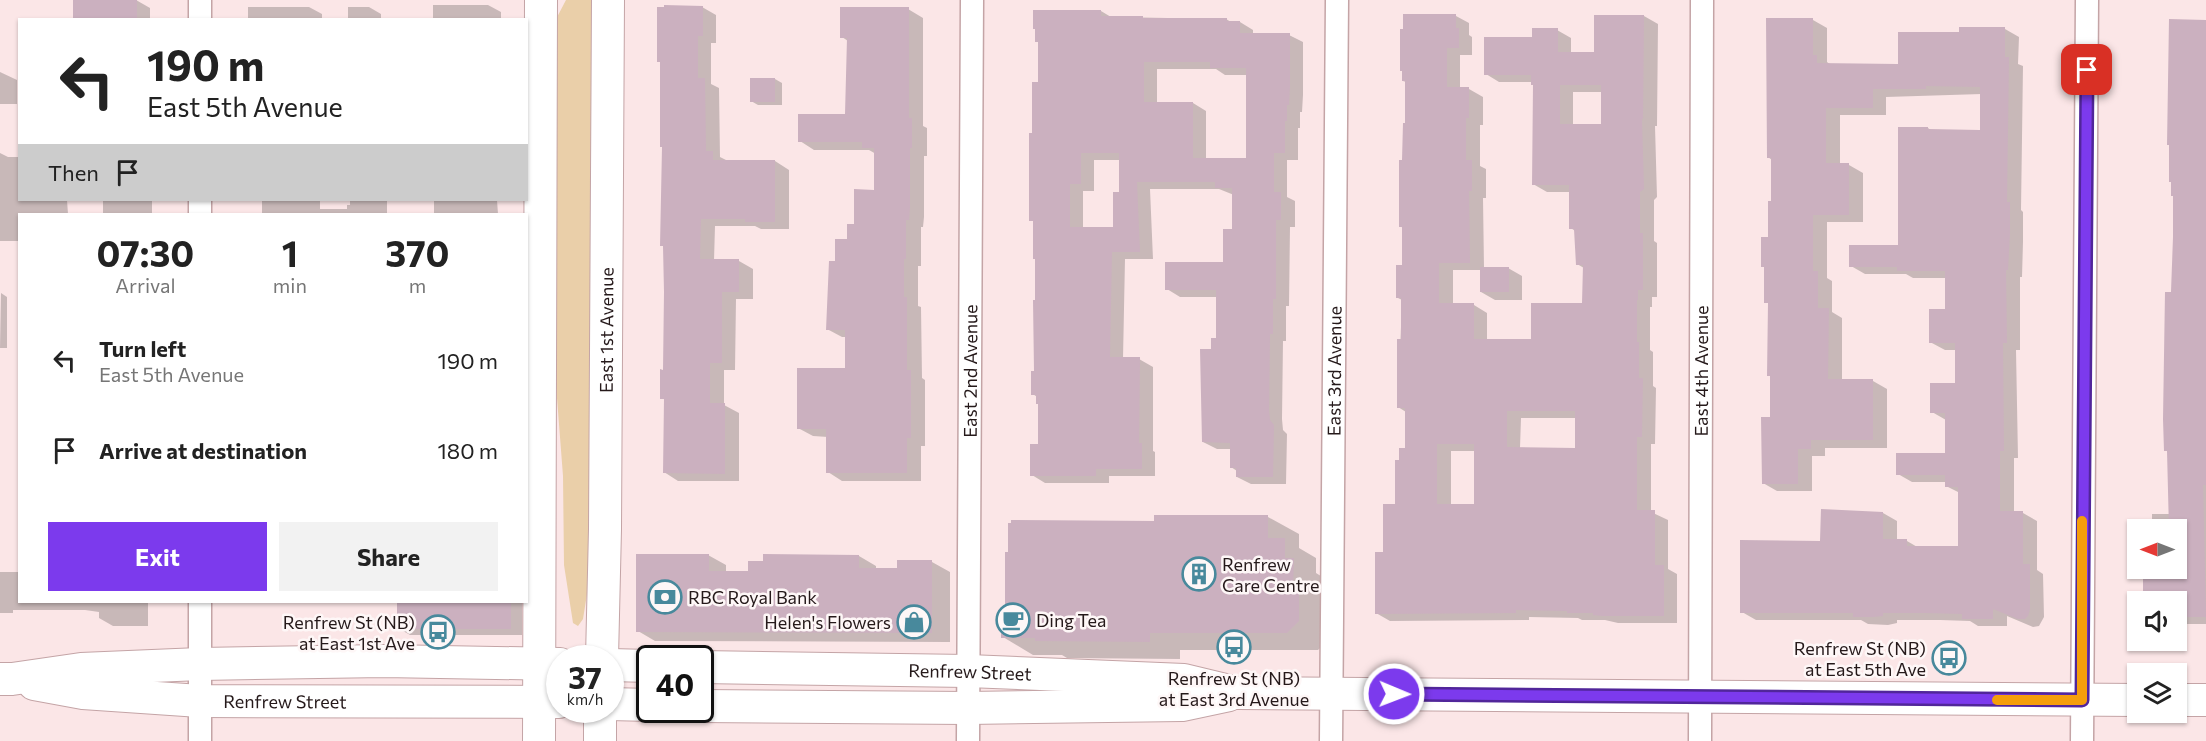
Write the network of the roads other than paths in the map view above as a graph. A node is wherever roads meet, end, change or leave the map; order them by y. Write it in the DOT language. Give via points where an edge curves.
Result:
graph roads {
  1 [pos="200,0"];
  2 [pos="541,0"];
  3 [pos="608,0"];
  4 [pos="972,0"];
  5 [pos="1337,0"];
  6 [pos="1702,0"];
  7 [pos="2087,0"];
  8 [pos="200,18"];
  9 [pos="200,603"];
  10 [pos="550,645"];
  11 [pos="602,645"];
  12 [pos="200,664"];
  13 [pos="546,664"];
  14 [pos="714,667"];
  15 [pos="968,671"];
  16 [pos="6,679"];
  17 [pos="1238,693"];
  18 [pos="1332,694"];
  19 [pos="1700,698"];
  20 [pos="2082,700"];
  21 [pos="2127,700"];
  22 [pos="2187,700"];
  23 [pos="2206,700"];
  24 [pos="200,701"];
  25 [pos="546,702"];
  26 [pos="714,706"];
  27 [pos="968,708"];
  28 [pos="546,714"];
  29 [pos="600,723"];
  30 [pos="200,741"];
  31 [pos="539,741"];
  32 [pos="600,741"];
  33 [pos="968,741"];
  34 [pos="1331,741"];
  35 [pos="1700,741"];
  36 [pos="2082,741"];
  1 -- 8 [label="street"];
  2 -- 10 [label="street"];
  3 -- 11 [label="street, East 1st Avenue"];
  4 -- 15 [label="street, East 2nd Avenue"];
  5 -- 18 [label="street, East 3rd Avenue"];
  6 -- 19 [label="street, East 4th Avenue"];
  7 -- 20 [label="street"];
  9 -- 12 [label="street"];
  12 -- 13 [label="street, Renfrew Street"];
  12 -- 16 [label="street, Renfrew Street" via="81,669"];
  12 -- 24 [label="street"];
  14 -- 15 [label="street, Renfrew Street"];
  15 -- 17 [label="street, Renfrew Street" via="1184,680"];
  15 -- 27 [label="street, East 2nd Avenue"];
  16 -- 24 [label="street, Renfrew Street" via="83,693"];
  17 -- 18 [label="street, Renfrew Street"];
  17 -- 27 [label="street, Renfrew Street" via="1182,705"];
  18 -- 19 [label="street, Renfrew Street"];
  18 -- 34 [label="street, East 3rd Avenue"];
  19 -- 20 [label="street, Renfrew Street"];
  19 -- 35 [label="street, East 4th Avenue"];
  20 -- 21 [label="street, Renfrew Street"];
  20 -- 36 [label="street"];
  22 -- 23 [label="street"];
  24 -- 25 [label="street, Renfrew Street"];
  24 -- 30 [label="street"];
  26 -- 27 [label="street, Renfrew Street"];
  27 -- 33 [label="street, East 2nd Avenue"];
  28 -- 31 [label="street"];
  29 -- 32 [label="street"];
}
